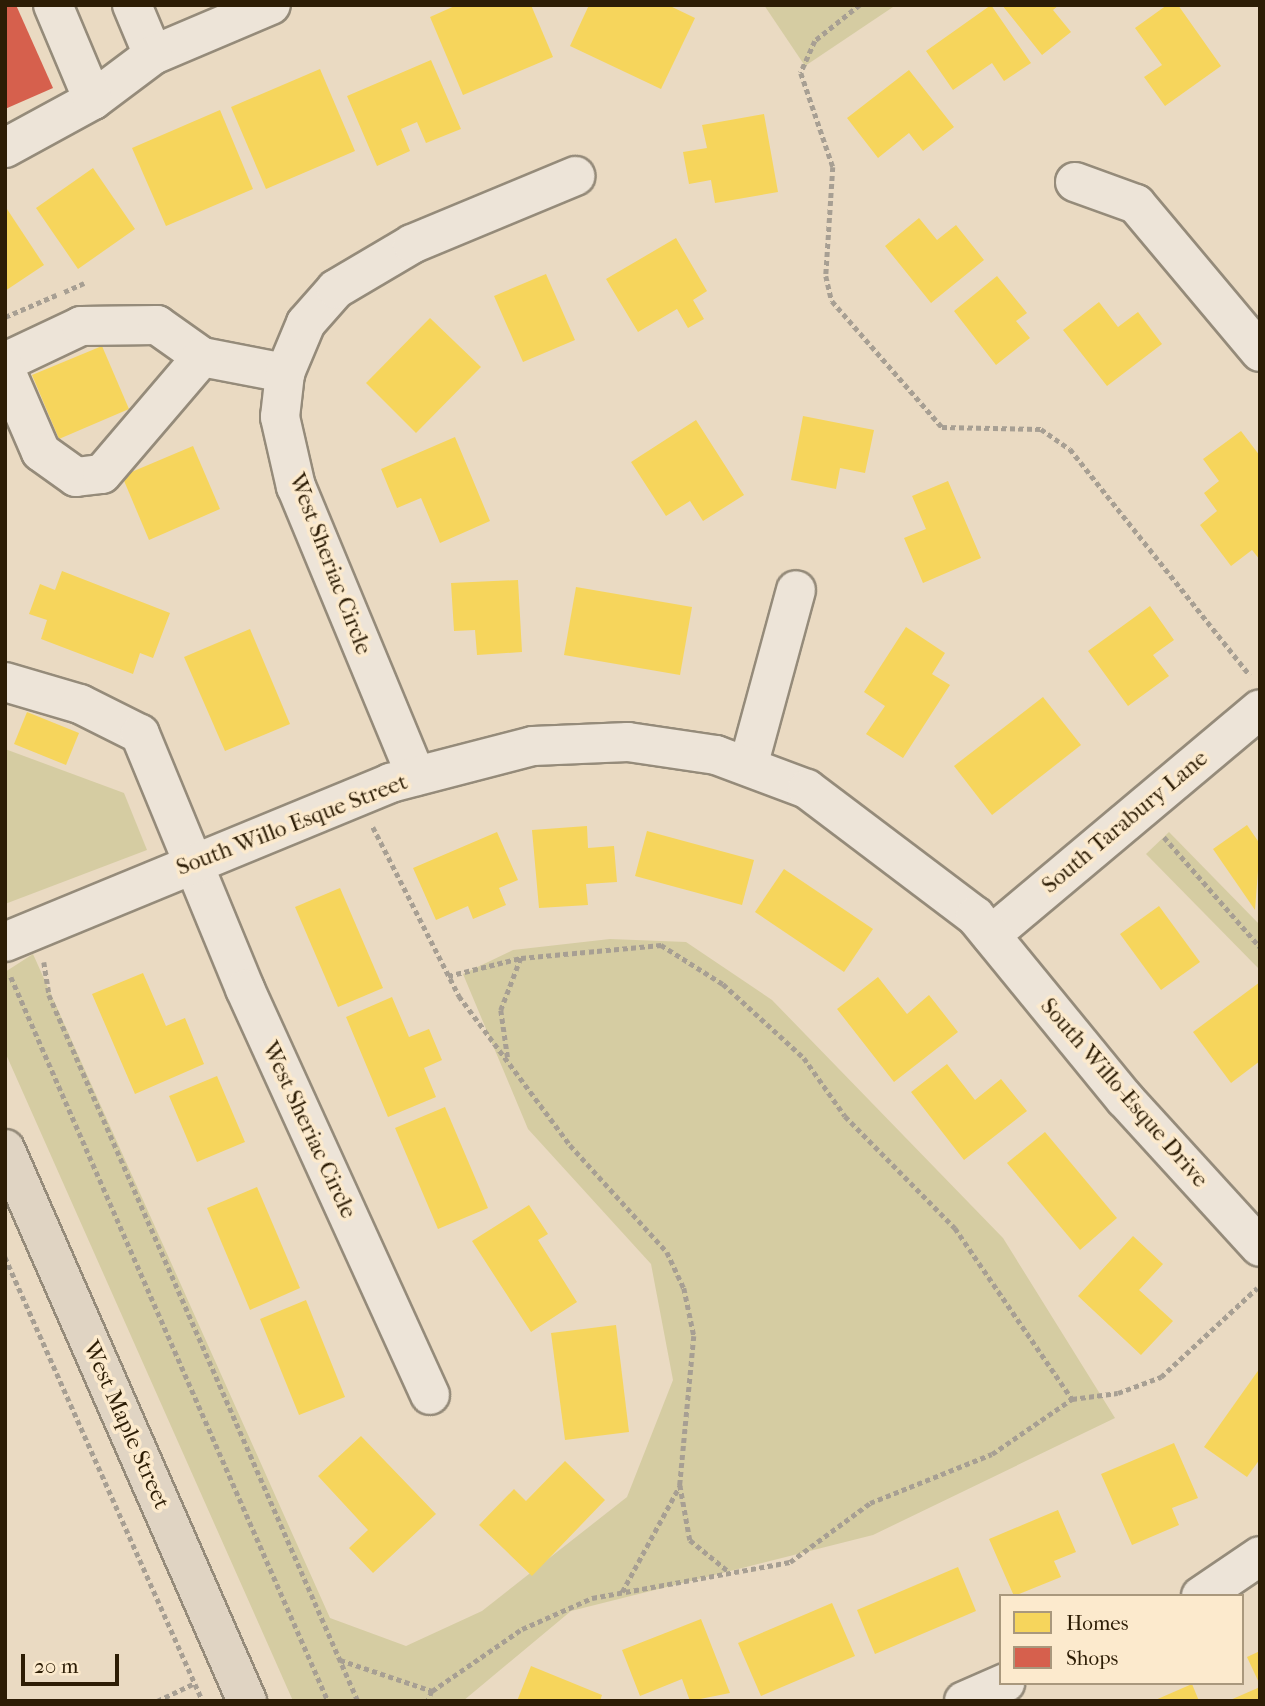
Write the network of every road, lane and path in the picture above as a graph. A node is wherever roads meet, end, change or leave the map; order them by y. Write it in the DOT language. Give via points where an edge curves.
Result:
graph roads {
  1 [pos="53,5"];
  2 [pos="132,5"];
  3 [pos="271,5"];
  4 [pos="860,5"];
  5 [pos="153,55"];
  6 [pos="93,100"];
  7 [pos="5,148"];
  8 [pos="575,176"];
  9 [pos="1075,182"];
  10 [pos="84,283"];
  11 [pos="5,317"];
  12 [pos="1260,352"];
  13 [pos="202,357"];
  14 [pos="5,362"];
  15 [pos="5,369"];
  16 [pos="285,373"];
  17 [pos="796,590"];
  18 [pos="5,682"];
  19 [pos="1255,692"];
  20 [pos="749,763"];
  21 [pos="416,776"];
  22 [pos="369,819"];
  23 [pos="1156,828"];
  24 [pos="192,863"];
  25 [pos="991,935"];
  26 [pos="5,942"];
  27 [pos="1260,947"];
  28 [pos="521,958"];
  29 [pos="44,962"];
  30 [pos="5,964"];
  31 [pos="448,976"];
  32 [pos="508,1060"];
  33 [pos="5,1149"];
  34 [pos="16,1202"];
  35 [pos="1260,1247"];
  36 [pos="5,1257"];
  37 [pos="1257,1288"];
  38 [pos="430,1395"];
  39 [pos="1072,1399"];
  40 [pos="680,1485"];
  41 [pos="1260,1556"];
  42 [pos="729,1572"];
  43 [pos="622,1592"];
  44 [pos="1203,1594"];
  45 [pos="339,1660"];
  46 [pos="195,1683"];
  47 [pos="1000,1685"];
  48 [pos="432,1691"];
  49 [pos="157,1701"];
  50 [pos="203,1701"];
  51 [pos="247,1701"];
  52 [pos="328,1701"];
  53 [pos="358,1701"];
  54 [pos="428,1701"];
  55 [pos="964,1701"];
  1 -- 6 [label="street"];
  2 -- 5 [label="street"];
  3 -- 5 [label="street"];
  4 -- 19 [label="path" via="815,41 802,73 833,167 826,276 832,301 942,427 1041,429 1070,449"];
  5 -- 6 [label="street"];
  6 -- 7 [label="street"];
  8 -- 16 [label="street, West Sheriac Circle" via="412,244 336,289 306,323"];
  9 -- 12 [label="street" via="1136,204"];
  10 -- 11 [label="path"];
  13 -- 14 [label="street" via="157,325 81,326"];
  13 -- 15 [label="street" via="102,474 76,477 41,452"];
  13 -- 16 [label="street"];
  16 -- 21 [label="street, West Sheriac Circle" via="280,417 296,487"];
  17 -- 20 [label="street"];
  18 -- 24 [label="street, West Sheriac Circle" via="80,704 140,734"];
  19 -- 25 [label="street, South Tarabury Lane"];
  20 -- 21 [label="street, South Willo Esque Street" via="681,747 601,743 533,746"];
  20 -- 25 [label="street, South Willo Esque Street" via="858,822"];
  21 -- 24 [label="street, South Willo Esque Street"];
  22 -- 31 [label="path"];
  23 -- 27 [label="path"];
  24 -- 26 [label="street, South Willo Esque Street"];
  24 -- 38 [label="street, West Sheriac Circle"];
  25 -- 35 [label="street, South Willo-Esque Drive" via="1125,1099"];
  28 -- 31 [label="path"];
  28 -- 32 [label="path" via="501,1010"];
  28 -- 39 [label="path" via="661,945 723,984 804,1058 845,1116 955,1228"];
  29 -- 45 [label="path" via="49,995"];
  30 -- 52 [label="path"];
  31 -- 32 [label="path"];
  32 -- 40 [label="path" via="570,1145 667,1252 684,1288 694,1336"];
  33 -- 34 [label="main road, West Maple Street"];
  34 -- 51 [label="main road, West Maple Street"];
  36 -- 46 [label="path"];
  37 -- 39 [label="path" via="1161,1377 1118,1393"];
  39 -- 42 [label="path" via="992,1454 870,1503 790,1562"];
  40 -- 42 [label="path" via="690,1540"];
  40 -- 43 [label="path"];
  41 -- 44 [label="street"];
  42 -- 43 [label="path"];
  43 -- 48 [label="path" via="592,1598 522,1629"];
  45 -- 48 [label="path"];
  45 -- 53 [label="path"];
  46 -- 49 [label="path"];
  46 -- 50 [label="path"];
  47 -- 55 [label="street"];
  48 -- 54 [label="path"];
}
